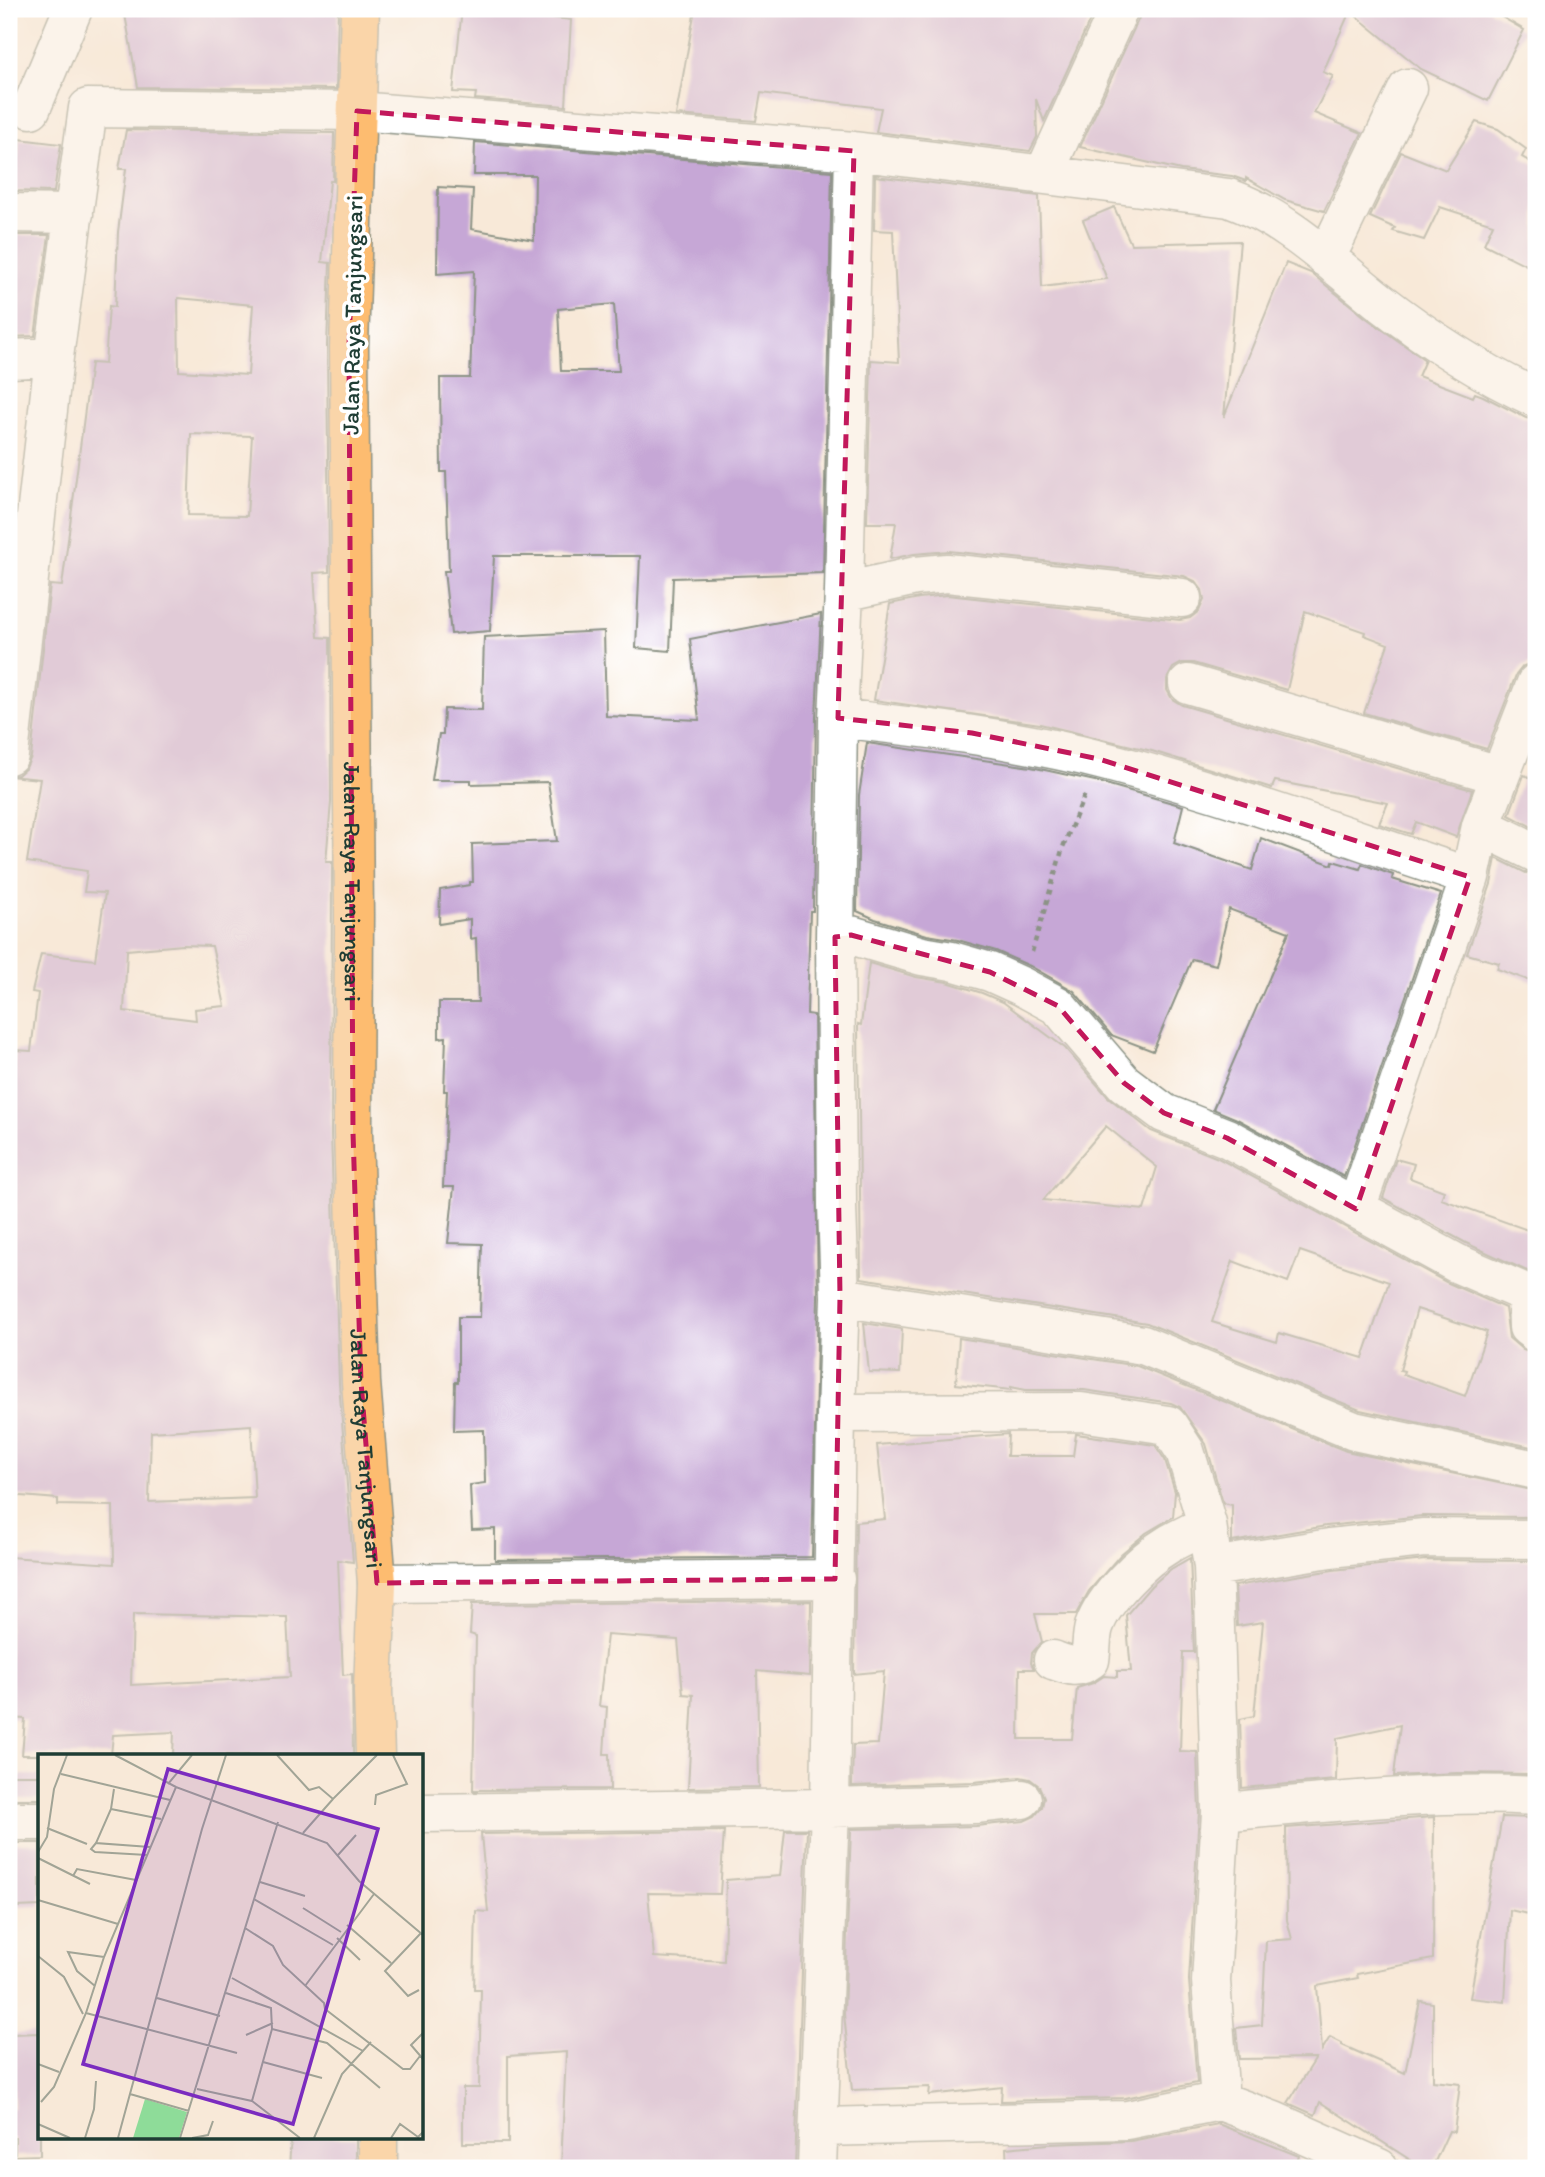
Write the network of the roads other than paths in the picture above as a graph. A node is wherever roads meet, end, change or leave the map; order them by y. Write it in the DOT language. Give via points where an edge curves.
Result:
graph roads {
  1 [pos="73,9"];
  2 [pos="359,9"];
  3 [pos="1119,9"];
  4 [pos="1408,88"];
  5 [pos="20,106"];
  6 [pos="88,108"];
  7 [pos="357,111"];
  8 [pos="854,151"];
  9 [pos="1044,174"];
  10 [pos="9,213"];
  11 [pos="74,214"];
  12 [pos="1326,258"];
  13 [pos="54,357"];
  14 [pos="9,359"];
  15 [pos="1536,398"];
  16 [pos="20,573"];
  17 [pos="844,592"];
  18 [pos="1182,598"];
  19 [pos="16,633"];
  20 [pos="1188,684"];
  21 [pos="1532,706"];
  22 [pos="838,718"];
  23 [pos="9,755"];
  24 [pos="1499,775"];
  25 [pos="1481,825"];
  26 [pos="1536,853"];
  27 [pos="1470,877"];
  28 [pos="835,937"];
  29 [pos="1356,1209"];
  30 [pos="841,1297"];
  31 [pos="1536,1333"];
  32 [pos="836,1413"];
  33 [pos="1536,1470"];
  34 [pos="1208,1524"];
  35 [pos="1536,1539"];
  36 [pos="1213,1567"];
  37 [pos="835,1579"];
  38 [pos="377,1583"];
  39 [pos="1053,1660"];
  40 [pos="375,1754"];
  41 [pos="1536,1796"];
  42 [pos="1022,1799"];
  43 [pos="830,1808"];
  44 [pos="1221,1812"];
  45 [pos="424,1813"];
  46 [pos="9,1821"];
  47 [pos="38,1821"];
  48 [pos="1220,2101"];
  49 [pos="820,2127"];
  50 [pos="378,2138"];
  51 [pos="378,2168"];
  52 [pos="817,2168"];
  53 [pos="1379,2168"];
  1 -- 5 [label="street"];
  2 -- 7 [label="highway, Jalan Raya Tanjungsari"];
  3 -- 9 [label="street"];
  4 -- 12 [label="street"];
  5 -- 6 [label="street"];
  6 -- 7 [label="street"];
  6 -- 11 [label="street"];
  7 -- 8 [label="street"];
  7 -- 38 [label="highway, Jalan Raya Tanjungsari" via="349,347 353,1133 360,1382"];
  8 -- 9 [label="street"];
  8 -- 17 [label="street"];
  9 -- 12 [label="street" via="1228,198 1266,214"];
  10 -- 11 [label="street"];
  11 -- 13 [label="street"];
  12 -- 15 [label="street" via="1437,344"];
  13 -- 14 [label="street"];
  13 -- 16 [label="street"];
  16 -- 19 [label="street"];
  17 -- 18 [label="street" via="947,573"];
  17 -- 22 [label="street"];
  19 -- 23 [label="street"];
  20 -- 24 [label="street"];
  21 -- 24 [label="street"];
  22 -- 27 [label="street" via="972,733 1099,760"];
  22 -- 28 [label="street"];
  24 -- 25 [label="street"];
  25 -- 26 [label="street"];
  25 -- 27 [label="street"];
  27 -- 29 [label="street"];
  28 -- 29 [label="street" via="851,935 952,961 1021,986 1058,1006 1124,1083 1164,1112 1227,1138"];
  28 -- 30 [label="street"];
  29 -- 31 [label="street" via="1456,1263 1521,1291 1527,1297 1528,1327"];
  30 -- 32 [label="street"];
  30 -- 33 [label="street" via="1143,1345 1354,1431"];
  32 -- 34 [label="street" via="1081,1412 1168,1425 1185,1451"];
  32 -- 37 [label="street"];
  34 -- 36 [label="street"];
  34 -- 39 [label="street" via="1167,1545 1112,1596 1093,1630 1090,1660 1070,1666"];
  35 -- 36 [label="street" via="1424,1538"];
  36 -- 44 [label="street"];
  37 -- 38 [label="street"];
  37 -- 43 [label="street"];
  38 -- 40 [label="highway, Jalan Raya Tanjungsari"];
  41 -- 44 [label="street" via="1387,1798"];
  42 -- 43 [label="street"];
  43 -- 45 [label="street"];
  43 -- 49 [label="street"];
  44 -- 48 [label="street" via="1211,1981"];
  46 -- 47 [label="street"];
  48 -- 49 [label="street" via="1127,2120"];
  48 -- 53 [label="street"];
  49 -- 52 [label="street"];
  50 -- 51 [label="highway"];
}
